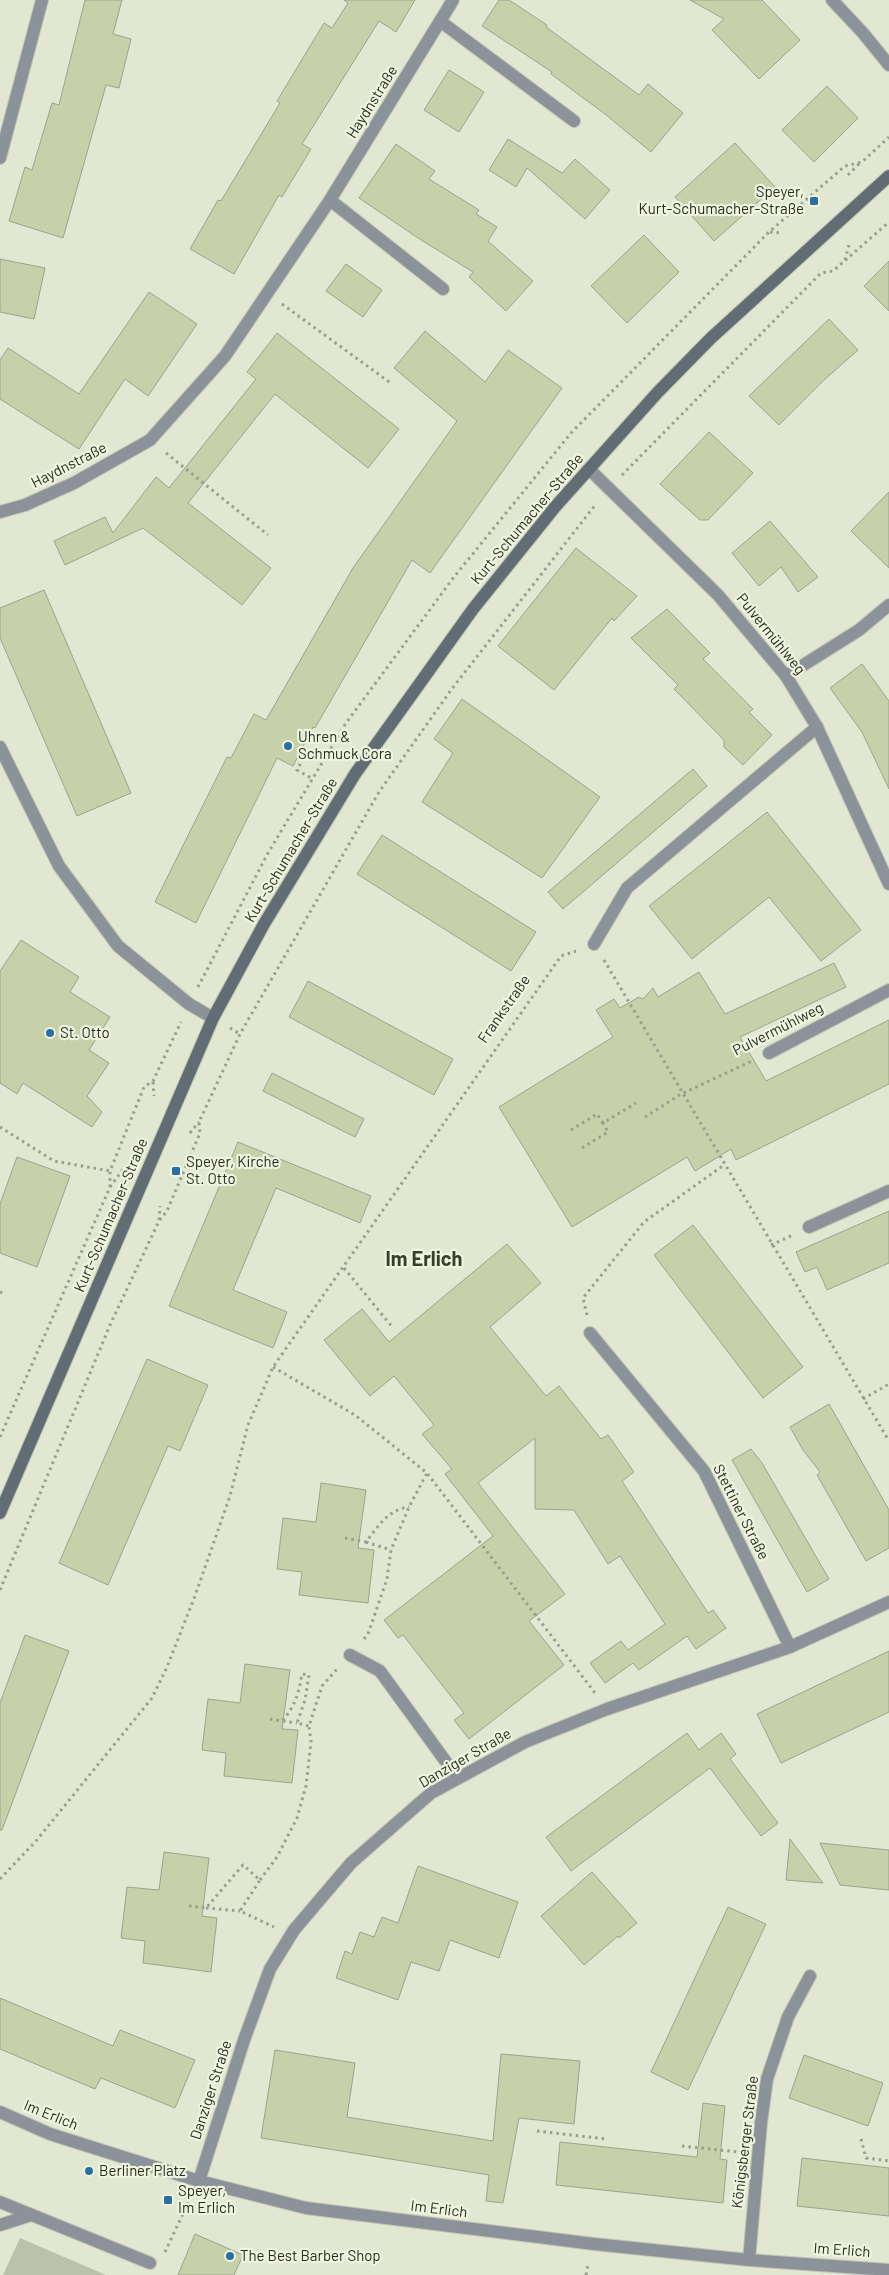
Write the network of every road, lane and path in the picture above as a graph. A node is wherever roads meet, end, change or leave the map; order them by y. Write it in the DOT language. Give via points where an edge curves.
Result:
graph roads {
  1 [pos="42,0"];
  2 [pos="452,0"];
  3 [pos="832,0"];
  4 [pos="440,21"];
  5 [pos="889,65"];
  6 [pos="574,121"];
  7 [pos="0,158"];
  8 [pos="862,162"];
  9 [pos="848,175"];
  10 [pos="889,176"];
  11 [pos="330,200"];
  12 [pos="889,222"];
  13 [pos="769,232"];
  14 [pos="782,233"];
  15 [pos="850,245"];
  16 [pos="845,260"];
  17 [pos="443,289"];
  18 [pos="268,293"];
  19 [pos="392,384"];
  20 [pos="150,440"];
  21 [pos="589,468"];
  22 [pos="609,488"];
  23 [pos="0,512"];
  24 [pos="268,535"];
  25 [pos="889,605"];
  26 [pos="786,676"];
  27 [pos="817,727"];
  28 [pos="0,747"];
  29 [pos="302,748"];
  30 [pos="313,779"];
  31 [pos="889,884"];
  32 [pos="594,944"];
  33 [pos="889,990"];
  34 [pos="213,1018"];
  35 [pos="769,1053"];
  36 [pos="153,1081"];
  37 [pos="681,1094"];
  38 [pos="154,1096"];
  39 [pos="636,1103"];
  40 [pos="645,1117"];
  41 [pos="199,1122"];
  42 [pos="603,1123"];
  43 [pos="0,1128"];
  44 [pos="571,1130"];
  45 [pos="190,1133"];
  46 [pos="582,1148"];
  47 [pos="724,1165"];
  48 [pos="124,1168"];
  49 [pos="110,1172"];
  50 [pos="110,1187"];
  51 [pos="889,1191"];
  52 [pos="160,1206"];
  53 [pos="159,1221"];
  54 [pos="809,1227"];
  55 [pos="344,1268"];
  56 [pos="0,1292"];
  57 [pos="5,1294"];
  58 [pos="393,1328"];
  59 [pos="590,1333"];
  60 [pos="273,1367"];
  61 [pos="889,1384"];
  62 [pos="863,1399"];
  63 [pos="889,1442"];
  64 [pos="427,1473"];
  65 [pos="409,1507"];
  66 [pos="0,1513"];
  67 [pos="345,1538"];
  68 [pos="366,1542"];
  69 [pos="391,1550"];
  70 [pos="0,1590"];
  71 [pos="889,1602"];
  72 [pos="790,1647"];
  73 [pos="350,1655"];
  74 [pos="607,1709"];
  75 [pos="270,1719"];
  76 [pos="282,1721"];
  77 [pos="297,1723"];
  78 [pos="309,1726"];
  79 [pos="457,1777"];
  80 [pos="0,1879"];
  81 [pos="260,1880"];
  82 [pos="189,1906"];
  83 [pos="206,1908"];
  84 [pos="240,1911"];
  85 [pos="291,1935"];
  86 [pos="810,1976"];
  87 [pos="0,2112"];
  88 [pos="537,2131"];
  89 [pos="606,2139"];
  90 [pos="861,2139"];
  91 [pos="682,2146"];
  92 [pos="758,2154"];
  93 [pos="889,2161"];
  94 [pos="199,2180"];
  95 [pos="0,2202"];
  96 [pos="31,2214"];
  97 [pos="0,2225"];
  98 [pos="162,2257"];
  99 [pos="749,2260"];
  100 [pos="150,2262"];
  101 [pos="889,2270"];
  1 -- 7 [label="street"];
  2 -- 4 [label="street, Haydnstraße"];
  3 -- 5 [label="street"];
  4 -- 6 [label="street"];
  4 -- 11 [label="street, Haydnstraße"];
  8 -- 9 [label="path"];
  10 -- 21 [label="main road, Kurt-Schumacher-Straße" via="711,338"];
  11 -- 17 [label="street"];
  11 -- 18 [label="street, Haydnstraße"];
  12 -- 16 [label="path"];
  13 -- 14 [label="path"];
  15 -- 16 [label="path"];
  16 -- 22 [label="path" via="833,270 821,274"];
  18 -- 19 [label="path"];
  18 -- 20 [label="street, Haydnstraße" via="225,356"];
  20 -- 23 [label="street, Haydnstraße" via="74,483 25,505"];
  20 -- 24 [label="path"];
  21 -- 22 [label="street, Pulvermühlweg"];
  21 -- 34 [label="main road, Kurt-Schumacher-Straße" via="473,609 355,774 264,924"];
  22 -- 26 [label="street, Pulvermühlweg" via="718,595"];
  22 -- 41 [label="path" via="451,690 379,792 240,1034"];
  25 -- 26 [label="street" via="859,630"];
  26 -- 27 [label="street, Pulvermühlweg"];
  27 -- 31 [label="street, Pulvermühlweg"];
  27 -- 32 [label="street" via="627,888"];
  28 -- 34 [label="street" via="59,866 118,946 189,1004"];
  29 -- 30 [label="path" via="307,750 297,770"];
  32 -- 37 [label="path"];
  32 -- 55 [label="path, Frankstraße" via="561,956"];
  33 -- 35 [label="street, Pulvermühlweg"];
  34 -- 66 [label="main road, Kurt-Schumacher-Straße"];
  35 -- 37 [label="path, Pulvermühlweg"];
  36 -- 38 [label="path"];
  37 -- 40 [label="path, Pulvermühlweg"];
  37 -- 47 [label="path"];
  39 -- 42 [label="path"];
  41 -- 45 [label="path"];
  41 -- 53 [label="path" via="200,1133 167,1211"];
  42 -- 44 [label="path" via="598,1114"];
  42 -- 46 [label="path" via="608,1132"];
  43 -- 49 [label="path" via="54,1161"];
  47 -- 59 [label="path" via="644,1222 584,1298"];
  47 -- 62 [label="path"];
  48 -- 50 [label="path"];
  51 -- 54 [label="street"];
  52 -- 53 [label="path"];
  53 -- 70 [label="path" via="110,1325"];
  55 -- 58 [label="path"];
  55 -- 60 [label="path, Frankstraße"];
  56 -- 57 [label="path"];
  59 -- 72 [label="street, Stettiner Straße" via="704,1471"];
  60 -- 64 [label="path" via="355,1415"];
  60 -- 80 [label="path, Frankstraße" via="248,1425 230,1496 195,1596 152,1698 36,1841"];
  61 -- 62 [label="path"];
  62 -- 63 [label="path"];
  64 -- 65 [label="path"];
  64 -- 74 [label="path"];
  65 -- 68 [label="path" via="399,1508 383,1519"];
  65 -- 69 [label="path"];
  67 -- 68 [label="path"];
  68 -- 69 [label="path"];
  69 -- 73 [label="path" via="387,1579 368,1634"];
  71 -- 72 [label="street, Danziger Straße"];
  72 -- 74 [label="street, Danziger Straße"];
  73 -- 78 [label="path" via="322,1686"];
  73 -- 79 [label="street" via="380,1672"];
  74 -- 79 [label="street, Danziger Straße" via="525,1742"];
  75 -- 76 [label="path"];
  76 -- 77 [label="path"];
  76 -- 77 [label="path" via="299,1695 302,1674 309,1675"];
  77 -- 78 [label="path"];
  78 -- 81 [label="path" via="311,1742 306,1786 297,1818 277,1857"];
  79 -- 85 [label="street, Danziger Straße" via="430,1793 351,1863"];
  81 -- 83 [label="path" via="243,1865"];
  81 -- 84 [label="path"];
  82 -- 83 [label="path"];
  83 -- 84 [label="path"];
  84 -- 85 [label="path"];
  85 -- 94 [label="street, Danziger Straße" via="267,1978"];
  86 -- 92 [label="street, Königsberger Straße" via="788,2017 767,2079"];
  87 -- 94 [label="street, Im Erlich" via="50,2134"];
  88 -- 89 [label="path"];
  90 -- 93 [label="path" via="866,2158"];
  91 -- 92 [label="path"];
  92 -- 99 [label="street, Königsberger Straße"];
  94 -- 98 [label="path"];
  94 -- 99 [label="street, Im Erlich" via="306,2208"];
  95 -- 96 [label="street"];
  96 -- 97 [label="street"];
  96 -- 100 [label="street"];
  99 -- 101 [label="street, Im Erlich"];
}
